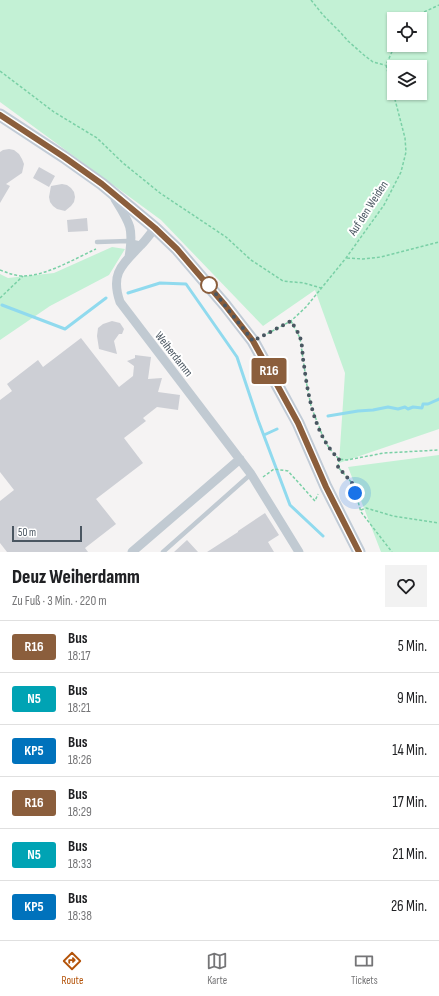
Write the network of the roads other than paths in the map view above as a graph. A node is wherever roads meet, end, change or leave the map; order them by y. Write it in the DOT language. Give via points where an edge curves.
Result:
graph roads {
  1 [pos="0,115"];
  2 [pos="110,191"];
  3 [pos="155,228"];
  4 [pos="97,242"];
  5 [pos="132,242"];
  6 [pos="142,244"];
  7 [pos="129,257"];
  8 [pos="240,459"];
  9 [pos="251,474"];
  10 [pos="132,552"];
  11 [pos="163,552"];
  12 [pos="299,552"];
  13 [pos="359,552"];
  1 -- 2 [label="main road"];
  2 -- 3 [label="main road"];
  2 -- 5 [label="street, Weiherdamm" via="130,225"];
  3 -- 6 [label="street, Weiherdamm"];
  3 -- 13 [label="main road" via="191,264 253,341 298,423 326,487"];
  4 -- 5 [label="lane"];
  5 -- 6 [label="lane"];
  5 -- 7 [label="street, Weiherdamm"];
  6 -- 7 [label="street, Weiherdamm"];
  7 -- 8 [label="street, Weiherdamm" via="120,269 116,284 120,302"];
  8 -- 9 [label="street, Weiherdamm"];
  8 -- 10 [label="street"];
  9 -- 11 [label="lane"];
  9 -- 12 [label="street, Weiherdamm"];
}
